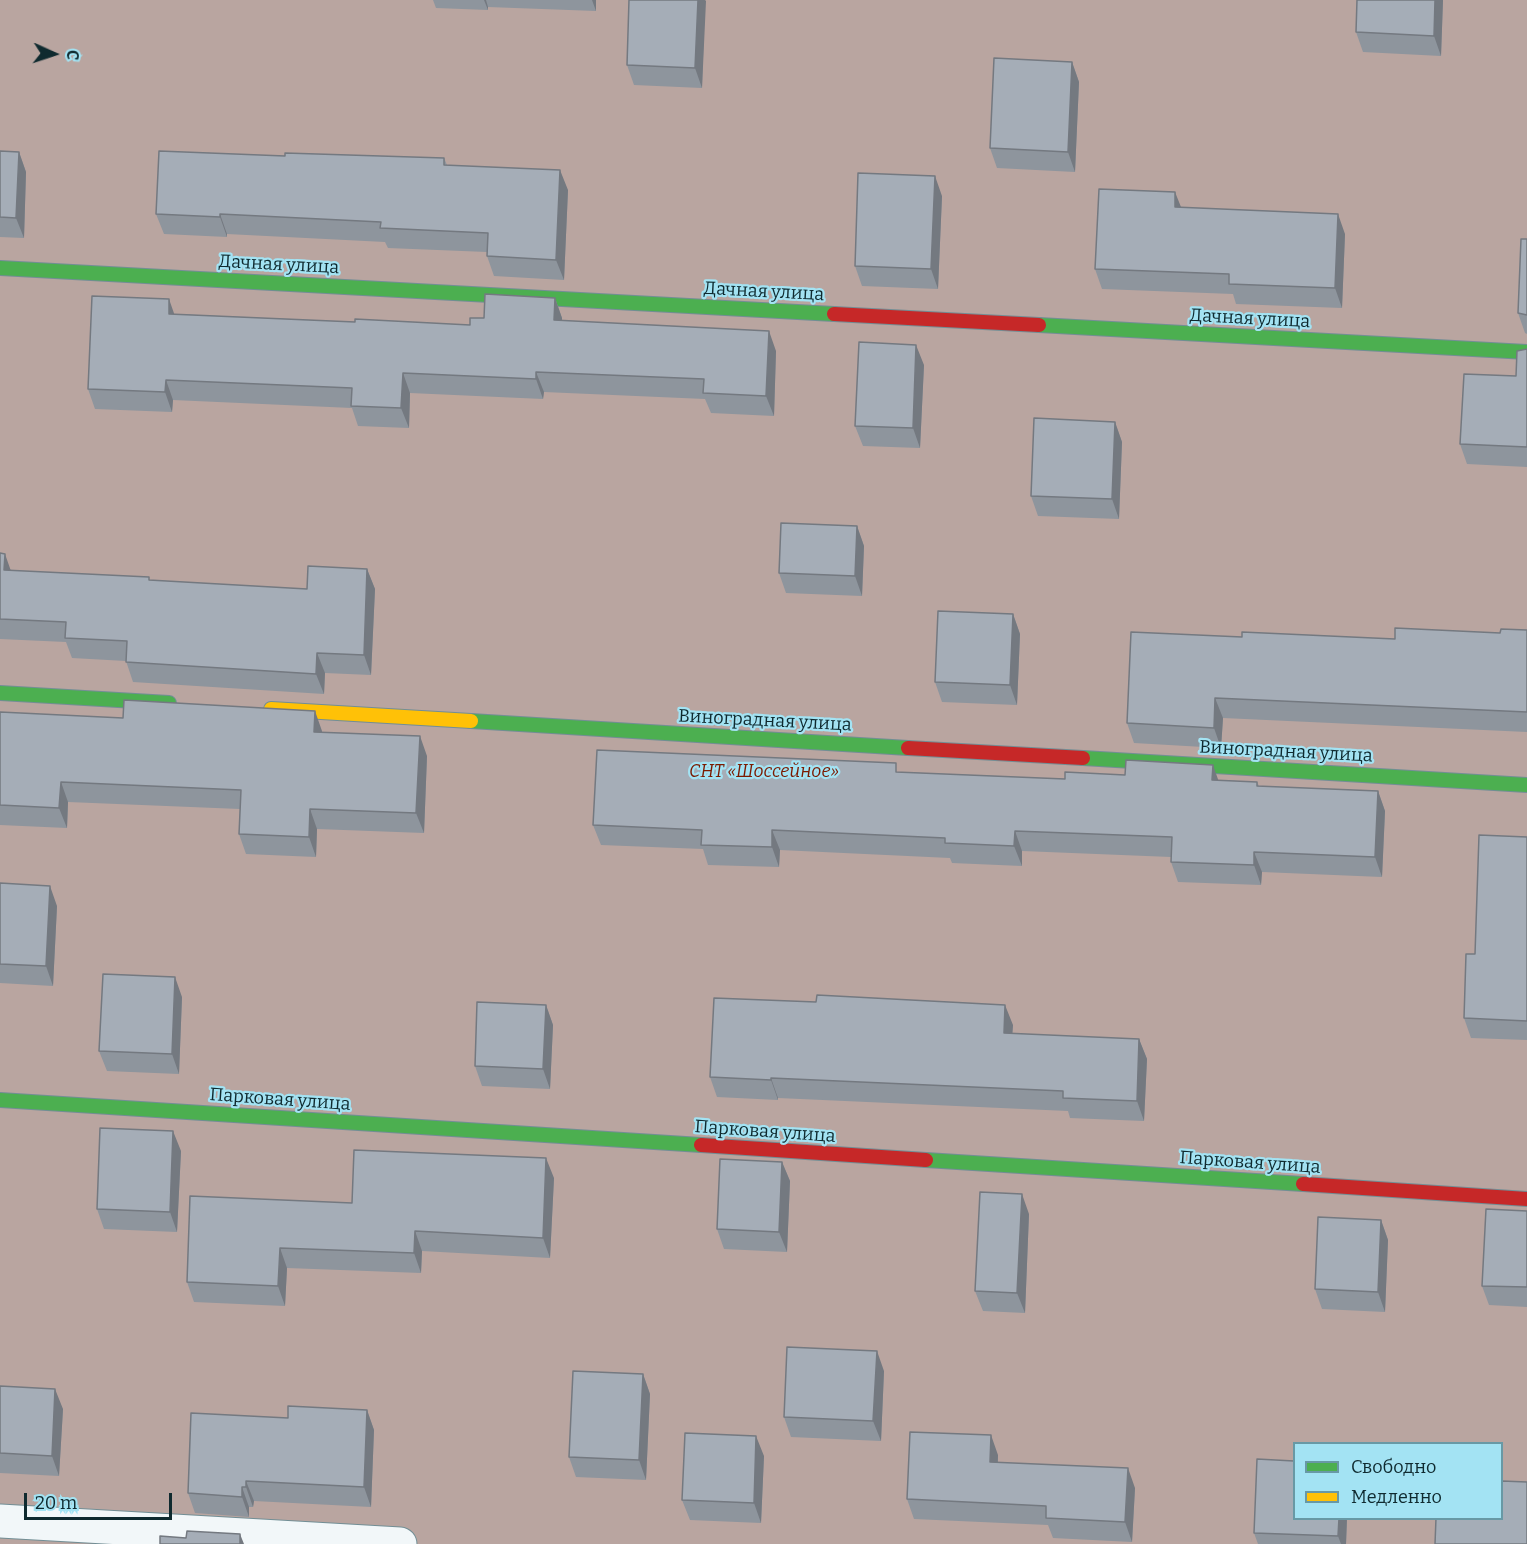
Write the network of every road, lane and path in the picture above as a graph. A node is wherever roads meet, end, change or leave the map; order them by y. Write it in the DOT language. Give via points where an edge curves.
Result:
graph roads {
  1 [pos="0,268"];
  2 [pos="1527,352"];
  3 [pos="0,693"];
  4 [pos="179,703"];
  5 [pos="262,708"];
  6 [pos="1527,784"];
  7 [pos="0,1100"];
  8 [pos="1527,1199"];
  9 [pos="0,1521"];
  10 [pos="400,1544"];
  1 -- 2 [label="street, Дачная улица"];
  3 -- 4 [label="street"];
  5 -- 6 [label="street, Виноградная улица"];
  7 -- 8 [label="street, Парковая улица"];
  9 -- 10 [label="street"];
}
